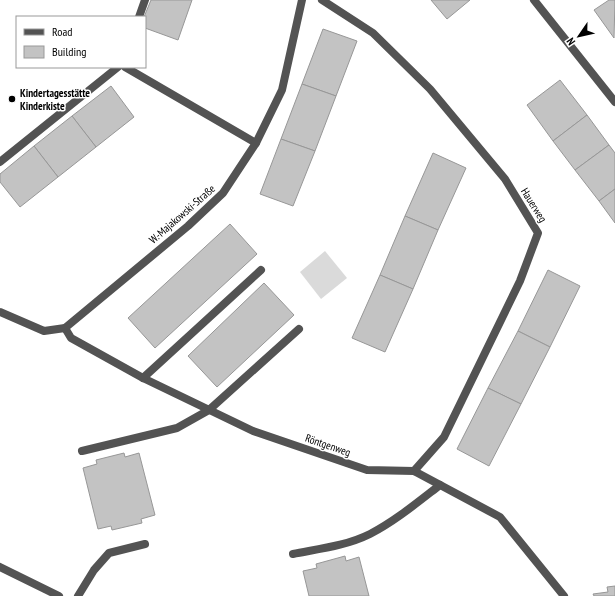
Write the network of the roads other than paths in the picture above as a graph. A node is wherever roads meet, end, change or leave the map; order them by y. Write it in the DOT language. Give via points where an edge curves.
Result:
graph roads {
  1 [pos="145,0"];
  2 [pos="302,0"];
  3 [pos="322,0"];
  4 [pos="534,0"];
  5 [pos="139,16"];
  6 [pos="117,68"];
  7 [pos="127,68"];
  8 [pos="615,102"];
  9 [pos="256,143"];
  10 [pos="0,162"];
  11 [pos="261,270"];
  12 [pos="0,312"];
  13 [pos="65,328"];
  14 [pos="299,329"];
  15 [pos="143,378"];
  16 [pos="209,410"];
  17 [pos="82,451"];
  18 [pos="414,471"];
  19 [pos="440,484"];
  20 [pos="145,544"];
  21 [pos="293,554"];
  22 [pos="0,567"];
  23 [pos="59,596"];
  24 [pos="78,596"];
  25 [pos="564,596"];
  1 -- 5 [label="street"];
  2 -- 9 [label="street, W.-Majakowski-Straße" via="282,90"];
  3 -- 18 [label="street, Hauerweg" via="373,33 430,89 505,179 538,233 520,281 444,437"];
  4 -- 8 [label="street"];
  6 -- 10 [label="street"];
  7 -- 9 [label="street"];
  9 -- 13 [label="street, W.-Majakowski-Straße" via="223,193 188,226"];
  11 -- 15 [label="street"];
  12 -- 13 [label="street" via="44,331"];
  13 -- 15 [label="street, Röntgenweg" via="71,338"];
  14 -- 16 [label="street"];
  15 -- 16 [label="street, Röntgenweg"];
  16 -- 17 [label="street" via="177,428"];
  16 -- 18 [label="street, Röntgenweg" via="253,431 367,470"];
  18 -- 19 [label="street, Röntgenweg"];
  19 -- 21 [label="street" via="408,510 369,534"];
  19 -- 25 [label="street, Röntgenweg" via="500,517"];
  20 -- 24 [label="street" via="109,553 94,570"];
  22 -- 23 [label="street"];
}
